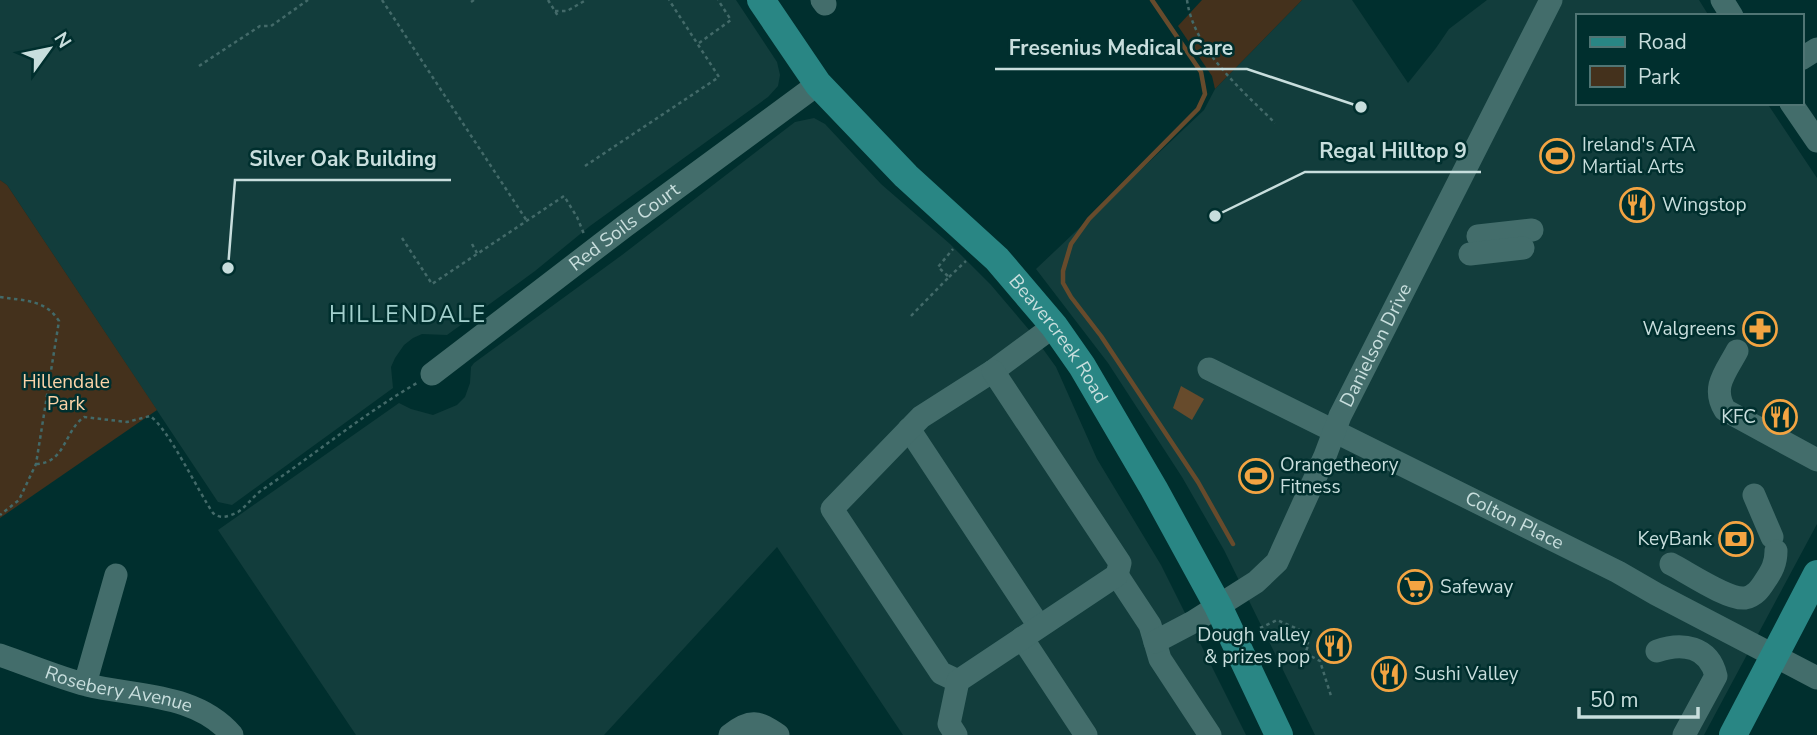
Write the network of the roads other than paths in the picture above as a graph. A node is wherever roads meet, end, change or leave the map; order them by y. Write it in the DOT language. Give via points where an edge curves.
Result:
graph roads {
  1 [pos="761,0"];
  2 [pos="1551,0"];
  3 [pos="818,84"];
  4 [pos="1792,105"];
  5 [pos="1817,141"];
  6 [pos="1527,239"];
  7 [pos="1474,245"];
  8 [pos="1054,326"];
  9 [pos="1737,351"];
  10 [pos="1209,369"];
  11 [pos="993,371"];
  12 [pos="432,374"];
  13 [pos="909,429"];
  14 [pos="1334,431"];
  15 [pos="1817,460"];
  16 [pos="1754,495"];
  17 [pos="1671,564"];
  18 [pos="1817,574"];
  19 [pos="116,575"];
  20 [pos="1117,575"];
  21 [pos="1218,606"];
  22 [pos="1030,632"];
  23 [pos="1155,642"];
  24 [pos="1657,651"];
  25 [pos="0,655"];
  26 [pos="1773,655"];
  27 [pos="1817,678"];
  28 [pos="958,681"];
  29 [pos="85,684"];
  30 [pos="232,735"];
  31 [pos="730,735"];
  32 [pos="778,735"];
  33 [pos="956,735"];
  34 [pos="1086,735"];
  35 [pos="1210,735"];
  36 [pos="1279,735"];
  37 [pos="1684,735"];
  38 [pos="1733,735"];
  1 -- 3 [label="main road, Beavercreek Road"];
  2 -- 14 [label="street, Danielson Drive"];
  3 -- 8 [label="main road, Beavercreek Road" via="906,176 997,259"];
  3 -- 12 [label="street, Red Soils Court"];
  4 -- 5 [label="street"];
  6 -- 7 [label="street"];
  8 -- 11 [label="street"];
  8 -- 21 [label="main road, Beavercreek Road" via="1107,408"];
  9 -- 15 [label="street" via="1718,387 1725,410"];
  10 -- 14 [label="street, Colton Place"];
  11 -- 13 [label="street"];
  11 -- 20 [label="street" via="1120,563"];
  13 -- 22 [label="street"];
  13 -- 28 [label="street" via="832,509 941,673"];
  14 -- 21 [label="street, Danielson Drive" via="1277,562"];
  14 -- 26 [label="street, Colton Place"];
  16 -- 17 [label="street" via="1774,544 1774,568 1761,588 1740,598"];
  18 -- 26 [label="main road"];
  19 -- 29 [label="street"];
  20 -- 22 [label="street"];
  20 -- 23 [label="street" via="1150,625"];
  21 -- 23 [label="street, Danielson Drive"];
  21 -- 36 [label="main road, Beavercreek Road"];
  22 -- 28 [label="street"];
  22 -- 34 [label="street"];
  23 -- 35 [label="street" via="1160,659"];
  24 -- 37 [label="street" via="1680,645 1700,652 1714,666 1716,676"];
  25 -- 29 [label="street, Rosebery Avenue"];
  26 -- 27 [label="street, Colton Place"];
  26 -- 38 [label="main road"];
  28 -- 33 [label="street" via="949,724"];
  29 -- 30 [label="street, Rosebery Avenue" via="179,702 199,709"];
  31 -- 32 [label="street" via="749,723 762,724"];
}
